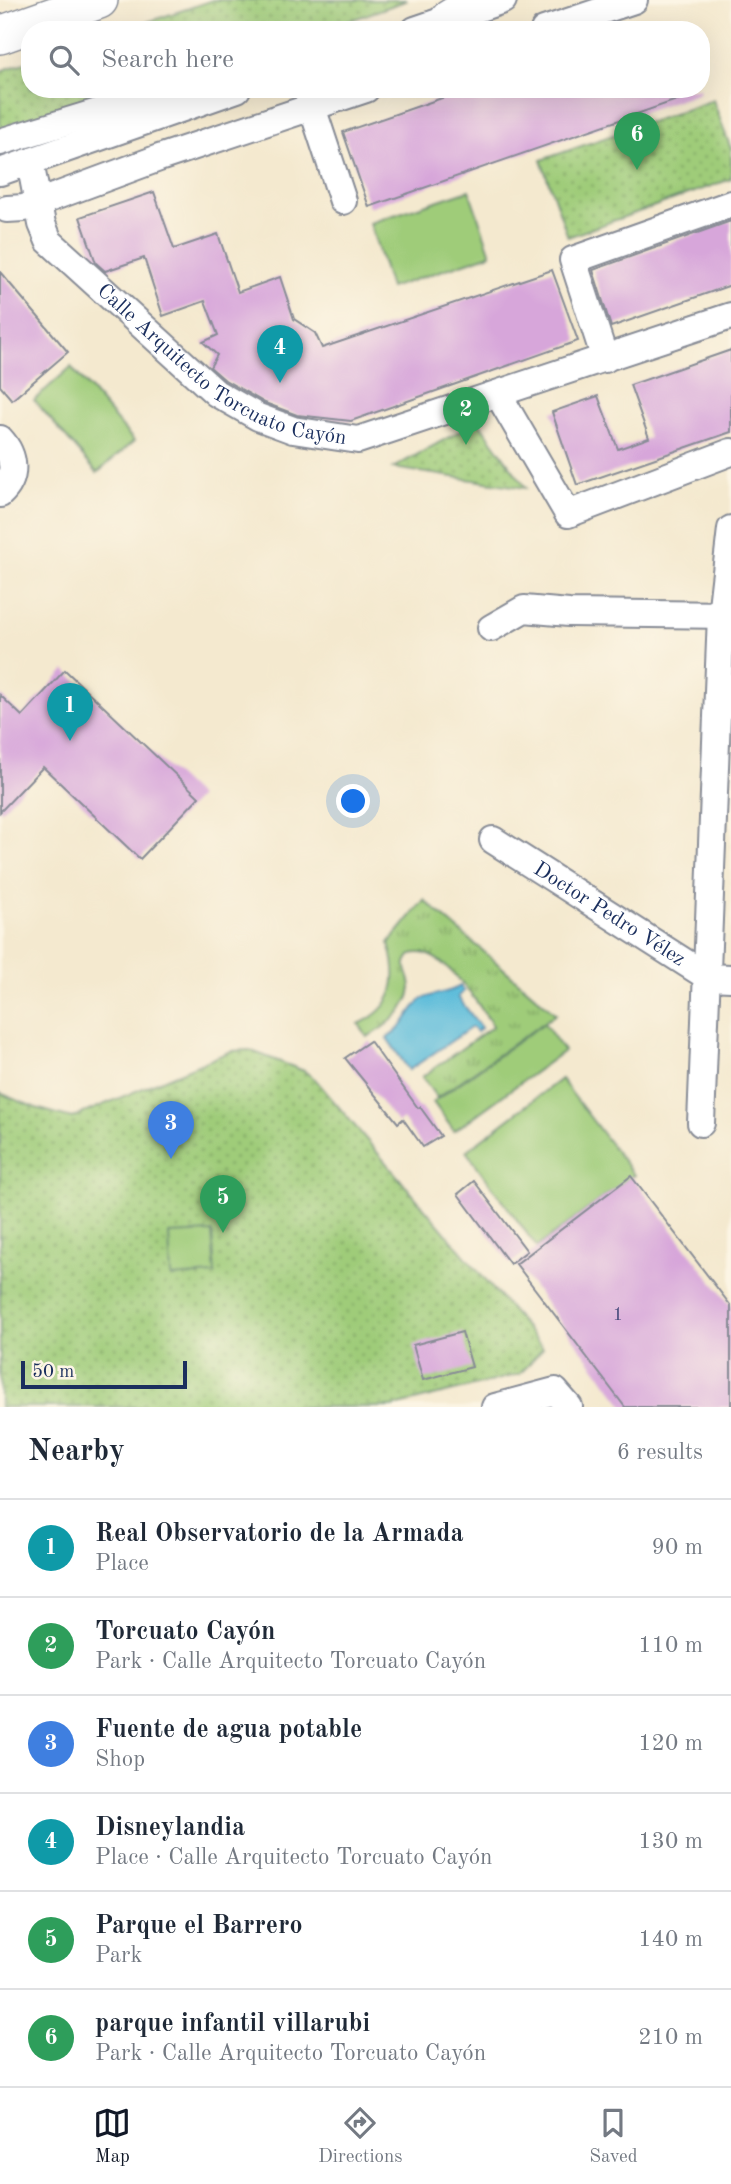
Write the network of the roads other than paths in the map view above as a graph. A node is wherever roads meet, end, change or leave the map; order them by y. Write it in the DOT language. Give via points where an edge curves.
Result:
graph roads {
  1 [pos="99,0"];
  2 [pos="480,0"];
  3 [pos="503,0"];
  4 [pos="634,0"];
  5 [pos="40,21"];
  6 [pos="438,21"];
  7 [pos="441,21"];
  8 [pos="571,21"];
  9 [pos="21,28"];
  10 [pos="0,35"];
  11 [pos="144,98"];
  12 [pos="211,98"];
  13 [pos="339,98"];
  14 [pos="312,107"];
  15 [pos="0,142"];
  16 [pos="30,162"];
  17 [pos="0,172"];
  18 [pos="343,201"];
  19 [pos="38,202"];
  20 [pos="731,204"];
  21 [pos="4,207"];
  22 [pos="48,241"];
  23 [pos="731,316"];
  24 [pos="606,359"];
  25 [pos="498,394"];
  26 [pos="0,439"];
  27 [pos="731,452"];
  28 [pos="0,494"];
  29 [pos="731,529"];
  30 [pos="726,615"];
  31 [pos="491,628"];
  32 [pos="493,840"];
  33 [pos="720,977"];
  34 [pos="701,1123"];
  35 [pos="495,1407"];
  36 [pos="569,1407"];
  1 -- 5 [label="highway"];
  2 -- 6 [label="highway"];
  3 -- 7 [label="street"];
  4 -- 8 [label="street"];
  9 -- 10 [label="highway"];
  11 -- 15 [label="street"];
  12 -- 16 [label="street"];
  13 -- 14 [label="street"];
  14 -- 18 [label="street"];
  14 -- 19 [label="street"];
  16 -- 17 [label="street"];
  16 -- 19 [label="street"];
  19 -- 21 [label="street" via="24,208"];
  19 -- 22 [label="street"];
  20 -- 24 [label="street" via="573,260"];
  21 -- 22 [label="street, Calle Arquitecto Torcuato Cayón" via="40,240"];
  22 -- 25 [label="street, Calle Arquitecto Torcuato Cayón" via="216,393 293,430 358,440"];
  23 -- 24 [label="street, Calle Arquitecto Torcuato Cayón"];
  24 -- 25 [label="street, Calle Arquitecto Torcuato Cayón"];
  25 -- 27 [label="street" via="568,514"];
  26 -- 28 [label="street" via="7,446 13,468 11,480"];
  29 -- 30 [label="street"];
  30 -- 31 [label="street" via="524,609"];
  30 -- 33 [label="street"];
  32 -- 33 [label="street, Doctor Pedro Vélez"];
  33 -- 34 [label="street"];
  35 -- 36 [label="street" via="555,1391"];
}
